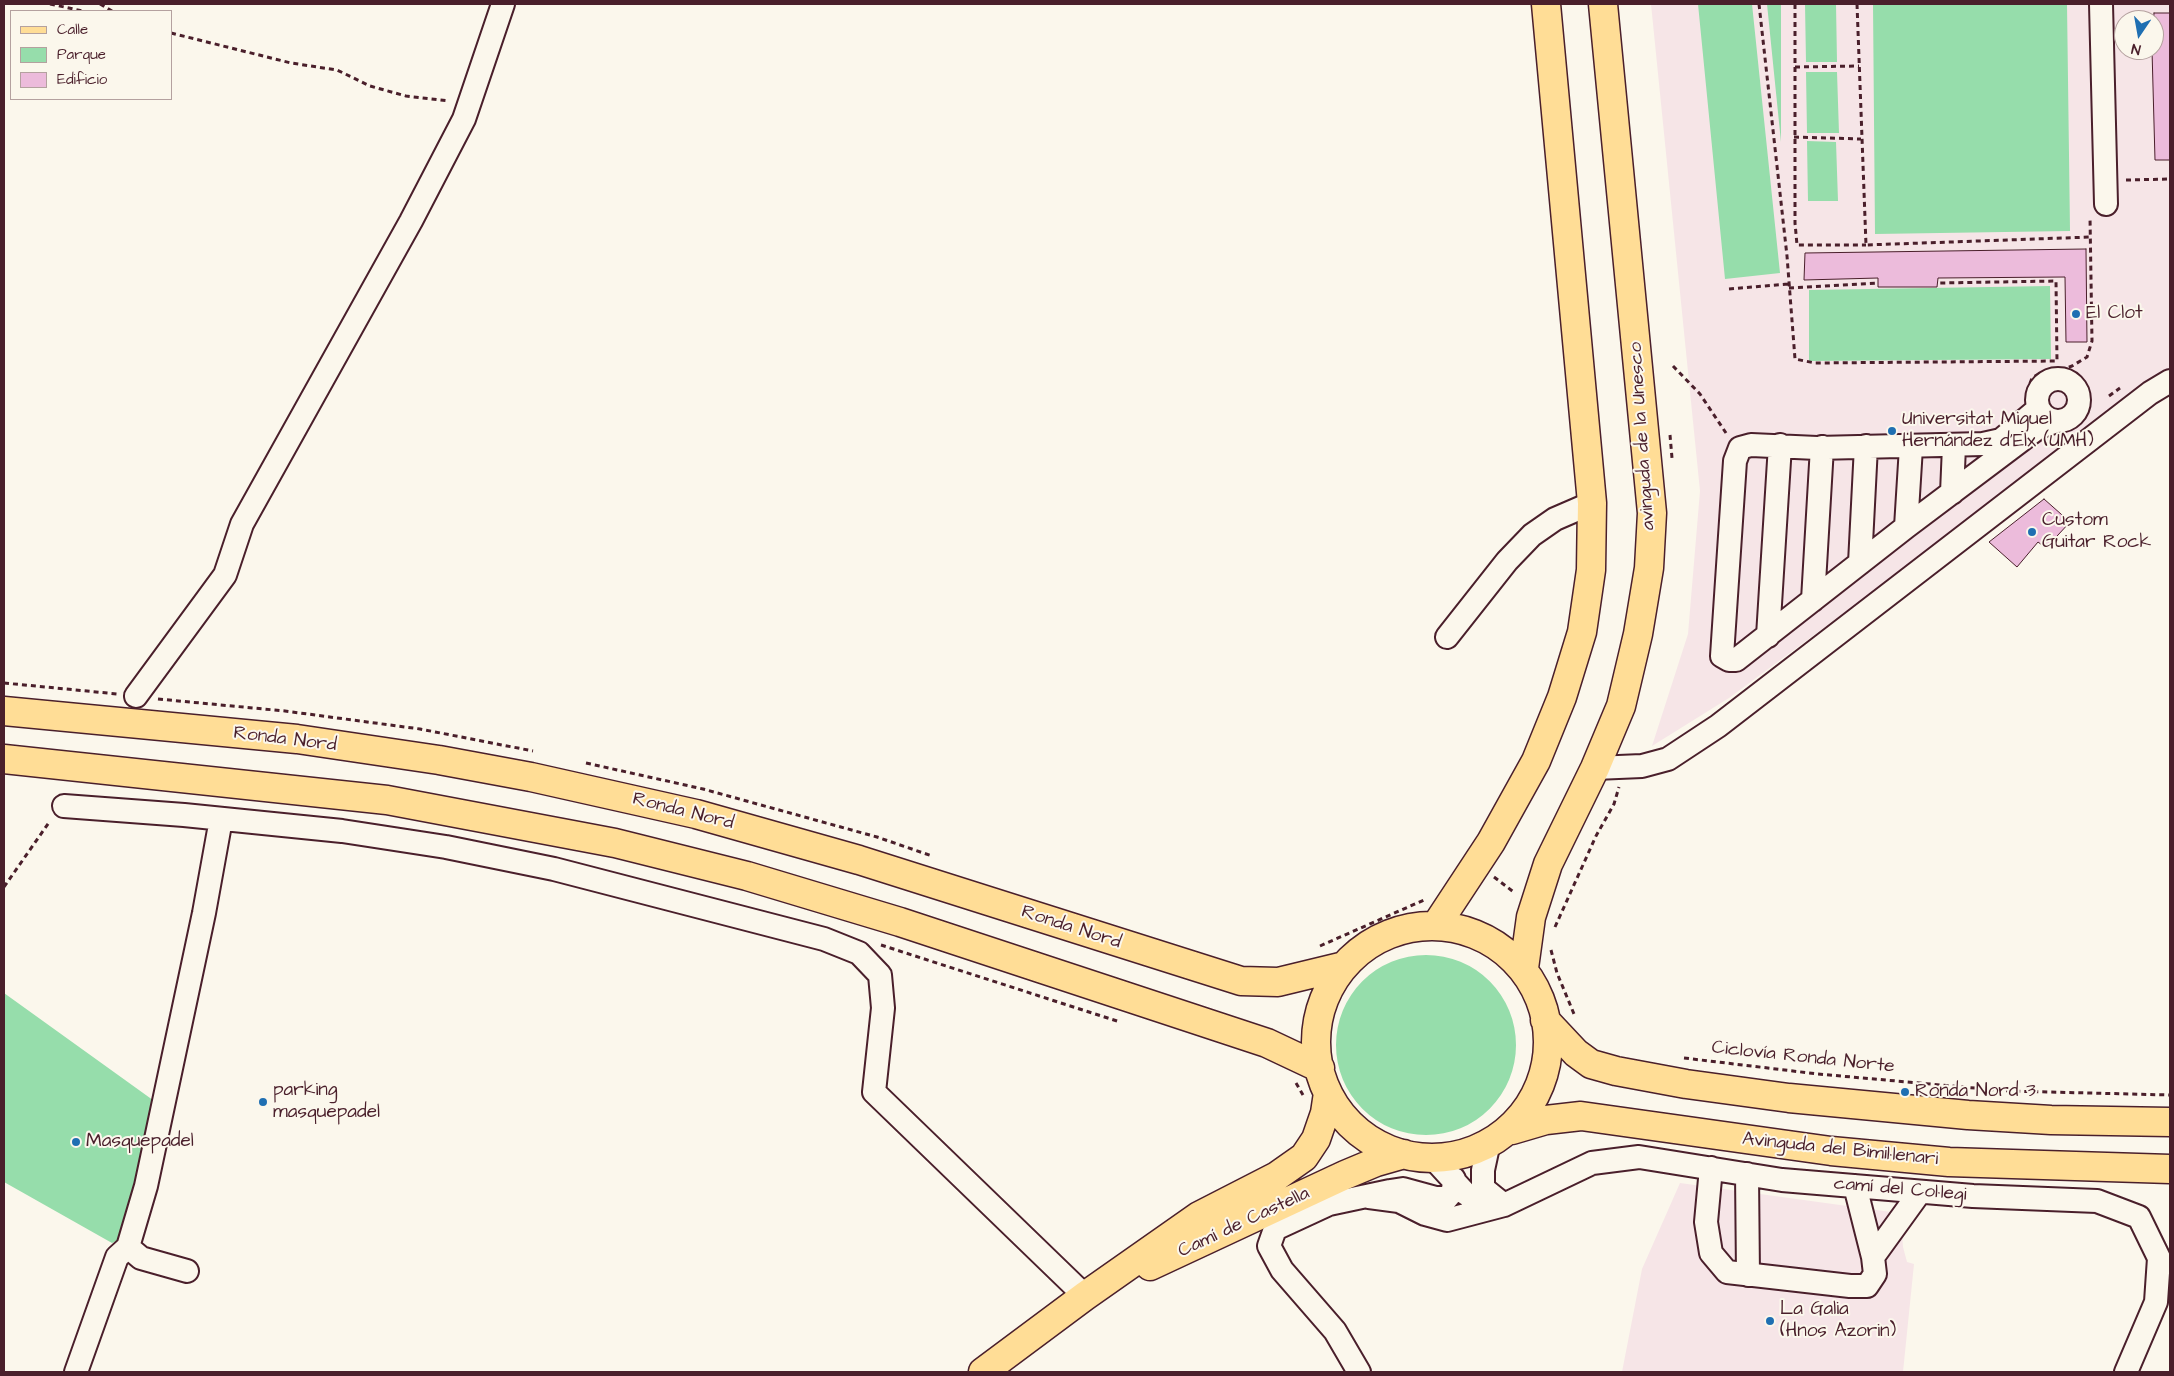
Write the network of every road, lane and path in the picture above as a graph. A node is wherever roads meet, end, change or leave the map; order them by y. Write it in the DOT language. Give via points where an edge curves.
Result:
graph roads {
  1 [pos="50,4"];
  2 [pos="503,4"];
  3 [pos="1546,4"];
  4 [pos="1603,4"];
  5 [pos="1759,4"];
  6 [pos="1794,4"];
  7 [pos="1857,4"];
  8 [pos="2101,4"];
  9 [pos="2109,4"];
  10 [pos="77,10"];
  11 [pos="172,33"];
  12 [pos="1859,66"];
  13 [pos="1794,67"];
  14 [pos="469,104"];
  15 [pos="1794,137"];
  16 [pos="1861,139"];
  17 [pos="2170,179"];
  18 [pos="2108,197"];
  19 [pos="2091,238"];
  20 [pos="1866,245"];
  21 [pos="1878,283"];
  22 [pos="1938,283"];
  23 [pos="1789,286"];
  24 [pos="1729,289"];
  25 [pos="1673,366"];
  26 [pos="2170,381"];
  27 [pos="2048,410"];
  28 [pos="1728,435"];
  29 [pos="2090,441"];
  30 [pos="1780,445"];
  31 [pos="1866,446"];
  32 [pos="1954,446"];
  33 [pos="1822,447"];
  34 [pos="1911,447"];
  35 [pos="1952,493"];
  36 [pos="1592,503"];
  37 [pos="1906,527"];
  38 [pos="1860,563"];
  39 [pos="1813,600"];
  40 [pos="1768,636"];
  41 [pos="1447,637"];
  42 [pos="136,696"];
  43 [pos="4,711"];
  44 [pos="4,759"];
  45 [pos="1595,768"];
  46 [pos="1619,787"];
  47 [pos="64,806"];
  48 [pos="221,819"];
  49 [pos="4,887"];
  50 [pos="1551,921"];
  51 [pos="1437,924"];
  52 [pos="1550,946"];
  53 [pos="1344,966"];
  54 [pos="1524,968"];
  55 [pos="1575,1018"];
  56 [pos="1545,1020"];
  57 [pos="1682,1057"];
  58 [pos="1324,1080"];
  59 [pos="2170,1095"];
  60 [pos="2170,1122"];
  61 [pos="1501,1136"];
  62 [pos="1404,1154"];
  63 [pos="1432,1157"];
  64 [pos="1712,1168"];
  65 [pos="2170,1169"];
  66 [pos="1747,1174"];
  67 [pos="1454,1179"];
  68 [pos="1854,1186"];
  69 [pos="1920,1192"];
  70 [pos="1369,1197"];
  71 [pos="1504,1205"];
  72 [pos="128,1247"];
  73 [pos="1873,1257"];
  74 [pos="187,1271"];
  75 [pos="1748,1275"];
  76 [pos="1085,1296"];
  77 [pos="76,1372"];
  78 [pos="983,1372"];
  79 [pos="1359,1372"];
  80 [pos="2126,1372"];
  1 -- 10 [label="path"];
  2 -- 14 [label="street"];
  3 -- 36 [label="main road"];
  4 -- 45 [label="main road, avinguda de la Unesco" via="1652,513 1649,568 1638,634 1620,706"];
  5 -- 23 [label="path"];
  6 -- 13 [label="path"];
  7 -- 12 [label="path"];
  8 -- 18 [label="street"];
  9 -- 18 [label="street"];
  11 -- 14 [label="path" via="282,61 337,70 370,86 406,96"];
  12 -- 13 [label="path"];
  12 -- 16 [label="path"];
  13 -- 15 [label="path"];
  14 -- 42 [label="street" via="411,221 242,524 225,575"];
  15 -- 16 [label="path"];
  15 -- 20 [label="path" via="1797,245"];
  16 -- 20 [label="path"];
  17 -- 18 [label="path"];
  18 -- 19 [label="path"];
  19 -- 20 [label="path"];
  19 -- 27 [label="path" via="2092,341 2087,357 2072,366 2042,372 2032,378"];
  21 -- 23 [label="path"];
  22 -- 23 [label="path" via="2056,281 2057,361 1804,362 1795,359"];
  23 -- 24 [label="path"];
  25 -- 28 [label="path" via="1700,394"];
  26 -- 29 [label="street"];
  27 -- 29 [label="street"];
  27 -- 32 [label="street" via="2001,440"];
  27 -- 35 [label="street" via="2039,427"];
  29 -- 45 [label="street" via="1718,726 1668,759 1642,766"];
  30 -- 33 [label="street"];
  30 -- 40 [label="street"];
  30 -- 40 [label="street" via="1740,448 1735,461 1722,656 1736,660"];
  31 -- 33 [label="street"];
  31 -- 34 [label="street"];
  31 -- 38 [label="street"];
  32 -- 34 [label="street"];
  32 -- 35 [label="street"];
  33 -- 39 [label="street"];
  34 -- 37 [label="street"];
  35 -- 37 [label="street"];
  36 -- 41 [label="street" via="1554,519 1532,535 1507,561"];
  36 -- 51 [label="main road" via="1591,570 1582,632 1562,697 1536,761 1491,842"];
  37 -- 38 [label="street"];
  38 -- 39 [label="street"];
  39 -- 40 [label="street"];
  43 -- 53 [label="main road, Ronda Nord" via="297,740 531,777 696,814 808,845 1242,981 1278,982"];
  44 -- 58 [label="main road" via="387,800 615,843 747,876 900,922 1268,1043"];
  45 -- 54 [label="main road, avinguda de la Unesco" via="1548,864 1531,918"];
  46 -- 50 [label="path" via="1614,804 1551,934"];
  47 -- 48 [label="street"];
  47 -- 49 [label="path"];
  48 -- 72 [label="street" via="148,1177"];
  48 -- 76 [label="street" via="342,831 554,868 824,938 859,953 880,975 883,1008 874,1092"];
  51 -- 53 [label="main road" via="1396,933 1371,943"];
  51 -- 54 [label="main road" via="1453,925 1500,944"];
  52 -- 55 [label="path"];
  53 -- 58 [label="main road" via="1322,1011 1318,1035"];
  54 -- 56 [label="main road"];
  56 -- 60 [label="main road" via="1576,1053 1592,1064 1686,1084 1789,1098 1968,1115"];
  56 -- 61 [label="main road" via="1547,1048 1542,1077 1530,1106"];
  57 -- 59 [label="path, Ciclovía Ronda Norte" via="1989,1090"];
  58 -- 62 [label="main road" via="1346,1122 1380,1146"];
  58 -- 76 [label="main road, Camí de Castella" via="1325,1113 1316,1139 1304,1157 1277,1176 1199,1216"];
  61 -- 63 [label="main road, Avinguda del Bimil·lenari" via="1479,1148"];
  61 -- 65 [label="main road, Avinguda del Bimil·lenari" via="1546,1120 1581,1116 1732,1139 1940,1161"];
  61 -- 71 [label="street" via="1483,1170 1483,1188"];
  62 -- 63 [label="main road, Avinguda del Bimil·lenari"];
  62 -- 76 [label="main road, Camí de Castella" via="1345,1175"];
  63 -- 67 [label="street"];
  64 -- 66 [label="street, camí del Col·legi"];
  64 -- 71 [label="street, camí del Col·legi" via="1639,1157 1592,1163"];
  64 -- 75 [label="street" via="1706,1222 1711,1253 1727,1272"];
  66 -- 68 [label="street, camí del Col·legi"];
  66 -- 75 [label="street"];
  67 -- 70 [label="street" via="1453,1191 1447,1198 1403,1189"];
  67 -- 71 [label="street" via="1465,1193 1480,1203"];
  68 -- 69 [label="street, camí del Col·legi"];
  68 -- 73 [label="street"];
  69 -- 73 [label="street"];
  69 -- 80 [label="street, camí del Col·legi" via="2097,1201 2138,1217 2159,1258 2156,1302"];
  70 -- 71 [label="street, camí del Col·legi" via="1399,1201 1425,1214 1447,1220"];
  70 -- 79 [label="street" via="1329,1204 1275,1228 1269,1246 1282,1270 1335,1331"];
  72 -- 74 [label="street" via="141,1258"];
  72 -- 77 [label="street" via="117,1257"];
  73 -- 75 [label="street" via="1876,1274 1867,1286"];
  76 -- 78 [label="main road, Camí de Castella"];
}
